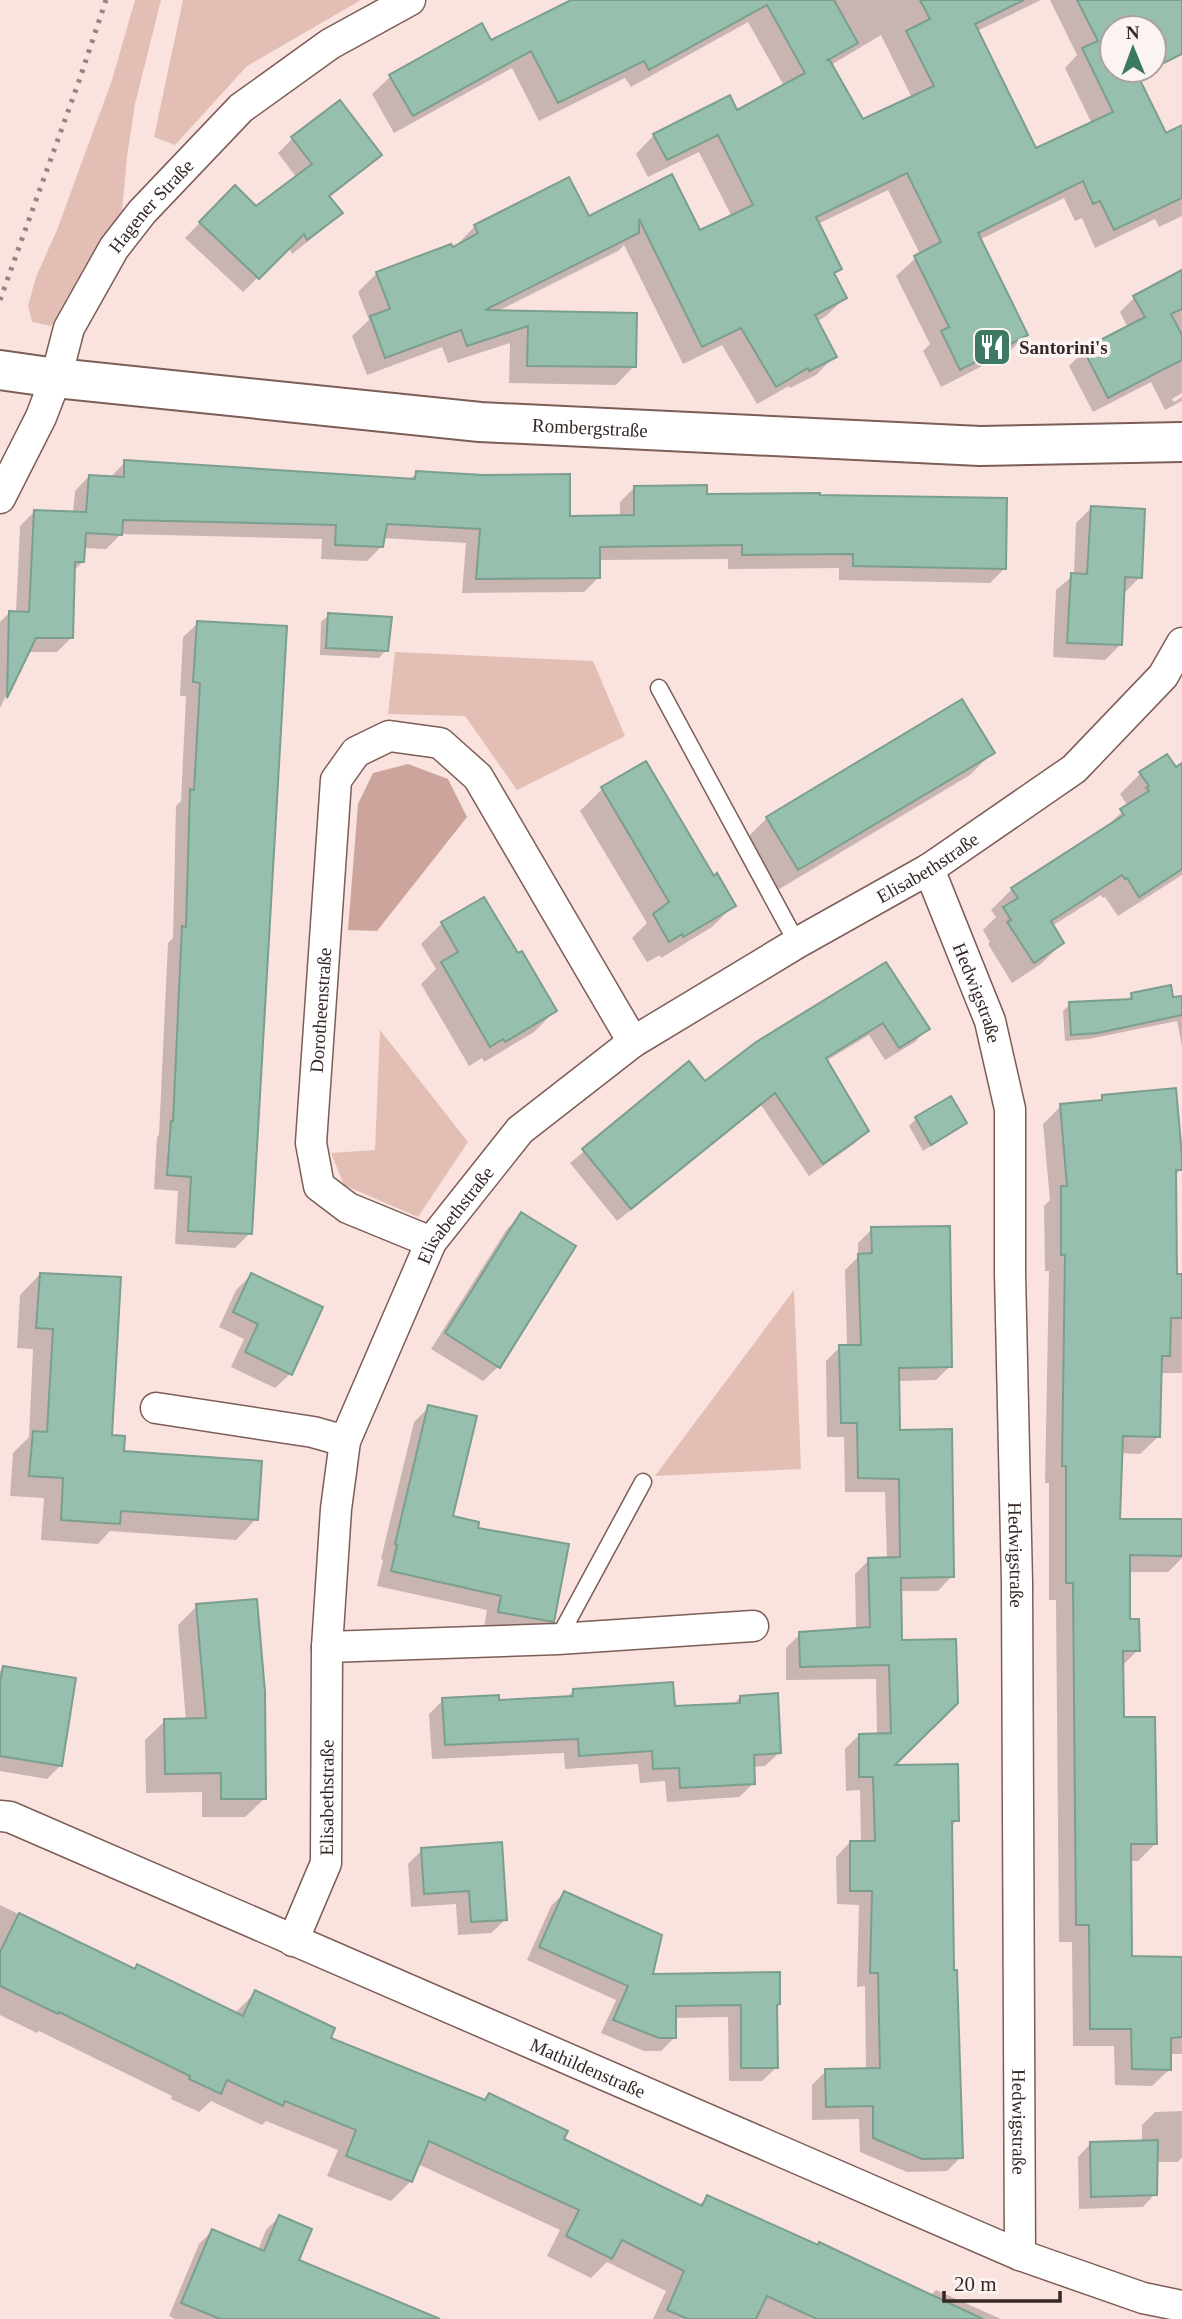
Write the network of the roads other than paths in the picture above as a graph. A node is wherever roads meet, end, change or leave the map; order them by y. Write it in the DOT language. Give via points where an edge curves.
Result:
graph roads {
  1 [pos="410,0"];
  2 [pos="0,370"];
  3 [pos="56,378"];
  4 [pos="1182,442"];
  5 [pos="0,498"];
  6 [pos="1182,643"];
  7 [pos="659,688"];
  8 [pos="929,869"];
  9 [pos="797,943"];
  10 [pos="633,1042"];
  11 [pos="431,1242"];
  12 [pos="156,1408"];
  13 [pos="345,1441"];
  14 [pos="643,1482"];
  15 [pos="753,1626"];
  16 [pos="558,1639"];
  17 [pos="327,1647"];
  18 [pos="0,1816"];
  19 [pos="293,1941"];
  20 [pos="1020,2255"];
  21 [pos="1182,2306"];
  1 -- 3 [label="street, Hagener Straße" via="330,44 241,107 156,197 114,248 69,328"];
  2 -- 3 [label="main road, Rombergstraße"];
  3 -- 4 [label="main road, Rombergstraße" via="480,422 980,446"];
  3 -- 5 [label="street, Hagener Straße" via="35,432"];
  6 -- 8 [label="street, Elisabethstraße" via="1163,676 1074,769"];
  7 -- 9 [label="lane"];
  8 -- 9 [label="street, Elisabethstraße"];
  8 -- 20 [label="street, Hedwigstraße" via="990,1021 1010,1109"];
  9 -- 10 [label="street, Elisabethstraße"];
  10 -- 11 [label="street, Elisabethstraße" via="520,1130"];
  10 -- 11 [label="street, Dorotheenstraße" via="478,777 440,743 389,736 356,752 336,780 311,1143 319,1186 348,1208"];
  11 -- 13 [label="street, Elisabethstraße"];
  12 -- 13 [label="street"];
  13 -- 17 [label="street, Elisabethstraße"];
  14 -- 16 [label="lane"];
  15 -- 16 [label="street"];
  16 -- 17 [label="street"];
  17 -- 19 [label="street, Elisabethstraße" via="326,1863"];
  18 -- 19 [label="street, Mathildenstraße"];
  19 -- 20 [label="street, Mathildenstraße"];
  20 -- 21 [label="street, Mathildenstraße" via="1143,2298"];
}
